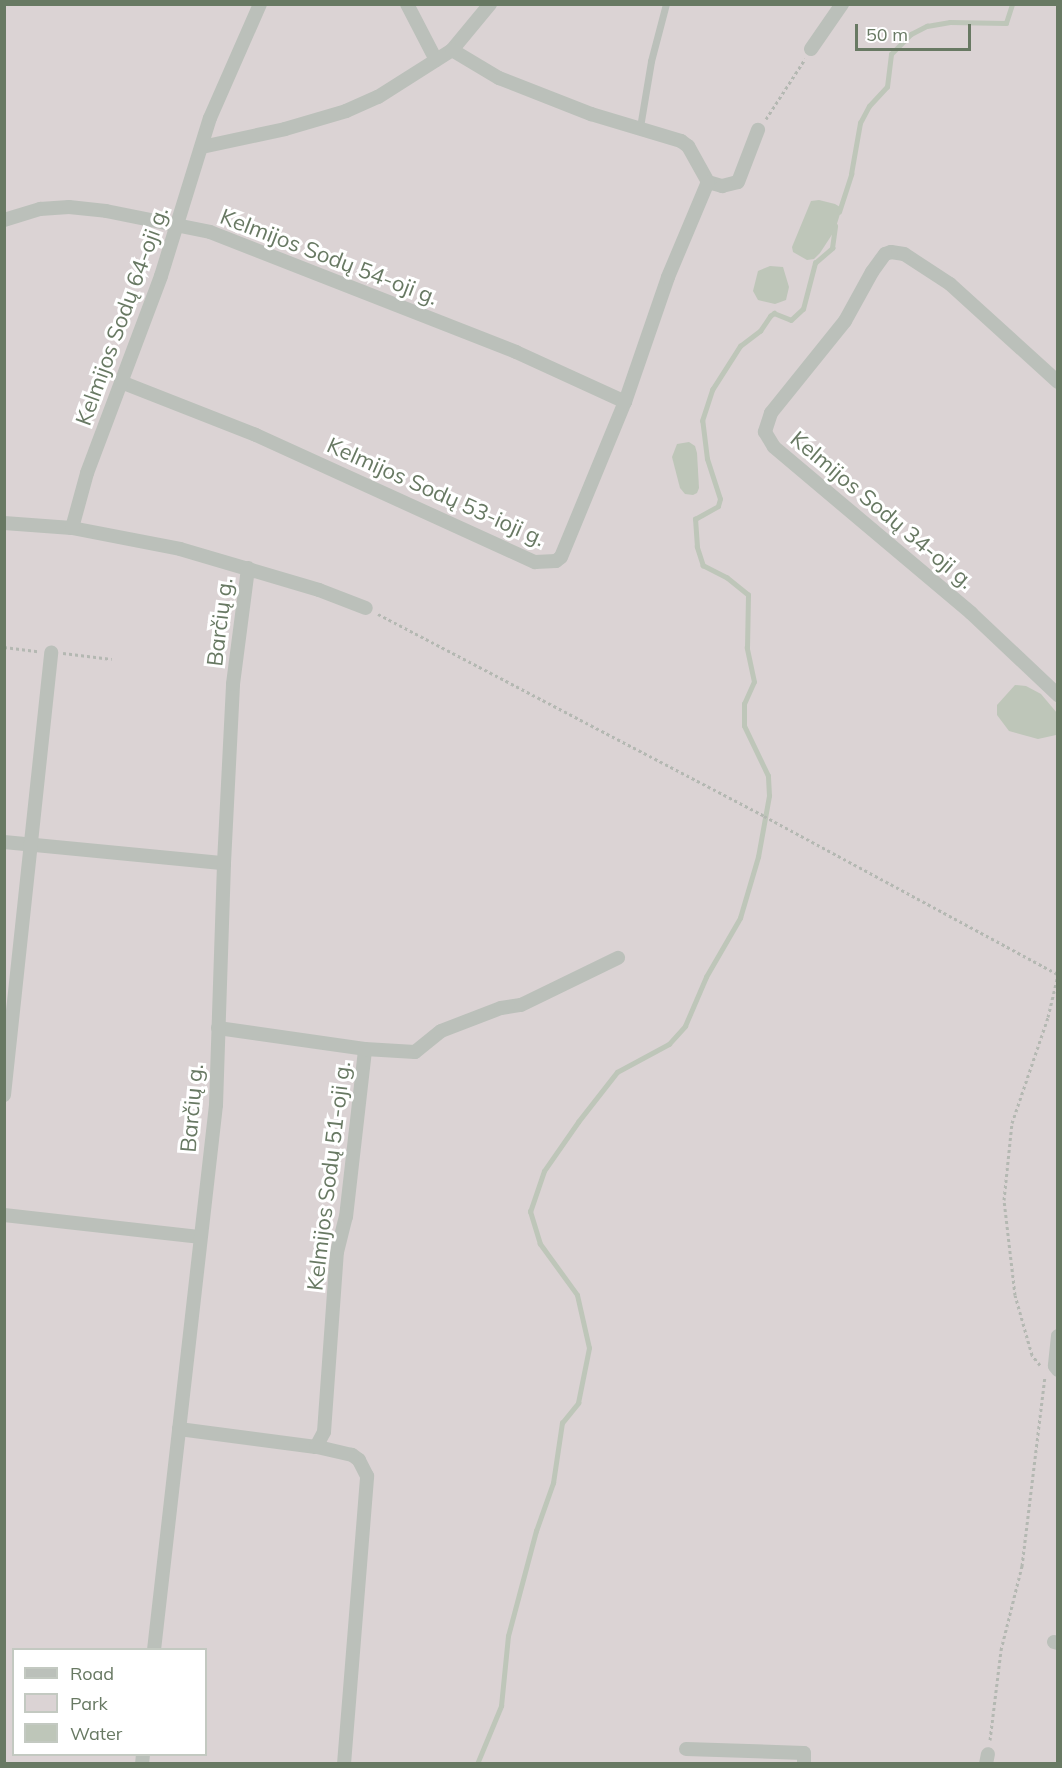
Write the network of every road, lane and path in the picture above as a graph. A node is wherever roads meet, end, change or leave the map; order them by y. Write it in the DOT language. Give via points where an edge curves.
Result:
graph roads {
  1 [pos="260,4"];
  2 [pos="407,4"];
  3 [pos="490,4"];
  4 [pos="666,4"];
  5 [pos="842,4"];
  6 [pos="811,49"];
  7 [pos="452,50"];
  8 [pos="436,60"];
  9 [pos="639,127"];
  10 [pos="758,130"];
  11 [pos="202,147"];
  12 [pos="708,182"];
  13 [pos="4,219"];
  14 [pos="178,225"];
  15 [pos="121,382"];
  16 [pos="1058,382"];
  17 [pos="625,402"];
  18 [pos="4,523"];
  19 [pos="72,528"];
  20 [pos="248,568"];
  21 [pos="366,608"];
  22 [pos="51,652"];
  23 [pos="1058,695"];
  24 [pos="4,842"];
  25 [pos="30,846"];
  26 [pos="224,863"];
  27 [pos="618,958"];
  28 [pos="1058,975"];
  29 [pos="218,1028"];
  30 [pos="7,1041"];
  31 [pos="365,1049"];
  32 [pos="4,1095"];
  33 [pos="4,1215"];
  34 [pos="199,1237"];
  35 [pos="1058,1336"];
  36 [pos="1058,1370"];
  37 [pos="179,1430"];
  38 [pos="316,1447"];
  39 [pos="154,1648"];
  40 [pos="686,1749"];
  41 [pos="987,1759"];
  42 [pos="344,1764"];
  43 [pos="804,1764"];
  1 -- 11 [label="street, Kelmijos Sodų 64-oji g." via="210,118"];
  2 -- 8 [label="street"];
  3 -- 7 [label="street"];
  4 -- 9 [label="lane"];
  5 -- 6 [label="street"];
  6 -- 10 [label="path"];
  7 -- 8 [label="street"];
  7 -- 9 [label="street" via="500,78 591,114"];
  8 -- 11 [label="street" via="378,97 346,111"];
  9 -- 12 [label="street" via="688,146"];
  10 -- 12 [label="street" via="738,182 723,186"];
  11 -- 14 [label="street, Kelmijos Sodų 64-oji g."];
  12 -- 17 [label="street, Kelmijos Sodų 53-ioji g." via="668,277"];
  13 -- 14 [label="street, Kelmijos Sodų 54-oji g." via="40,209 69,207"];
  14 -- 15 [label="street, Kelmijos Sodų 64-oji g."];
  14 -- 17 [label="street, Kelmijos Sodų 54-oji g." via="210,232 516,352"];
  15 -- 17 [label="street, Kelmijos Sodų 53-ioji g." via="256,435 536,562 546,563 561,556"];
  15 -- 19 [label="street, Kelmijos Sodų 64-oji g." via="87,473"];
  16 -- 23 [label="street, Kelmijos Sodų 34-oji g." via="950,284 904,254 891,252 872,272 845,321 771,412 765,432 774,447 971,613"];
  18 -- 19 [label="street"];
  19 -- 20 [label="street" via="180,549"];
  20 -- 21 [label="street"];
  20 -- 26 [label="street, Barčių g." via="233,684"];
  21 -- 28 [label="path"];
  22 -- 25 [label="street"];
  24 -- 25 [label="street"];
  25 -- 26 [label="street"];
  25 -- 30 [label="street"];
  26 -- 29 [label="street, Barčių g."];
  27 -- 31 [label="street, Kelmijos Sodų 51-oji g." via="521,1005 501,1008 441,1031 415,1052"];
  28 -- 41 [label="path" via="1012,1123 1004,1200 1015,1295 1032,1355 1046,1373 1022,1566 1001,1650"];
  29 -- 31 [label="street"];
  29 -- 34 [label="street, Barčių g." via="216,1105"];
  30 -- 32 [label="street"];
  31 -- 38 [label="street, Kelmijos Sodų 51-oji g." via="346,1217 337,1252 324,1432"];
  33 -- 34 [label="street"];
  34 -- 37 [label="street, Barčių g."];
  35 -- 36 [label="street"];
  37 -- 38 [label="street"];
  37 -- 39 [label="street, Barčių g."];
  38 -- 42 [label="street" via="352,1455 367,1476"];
  40 -- 43 [label="street" via="804,1753"];
}
